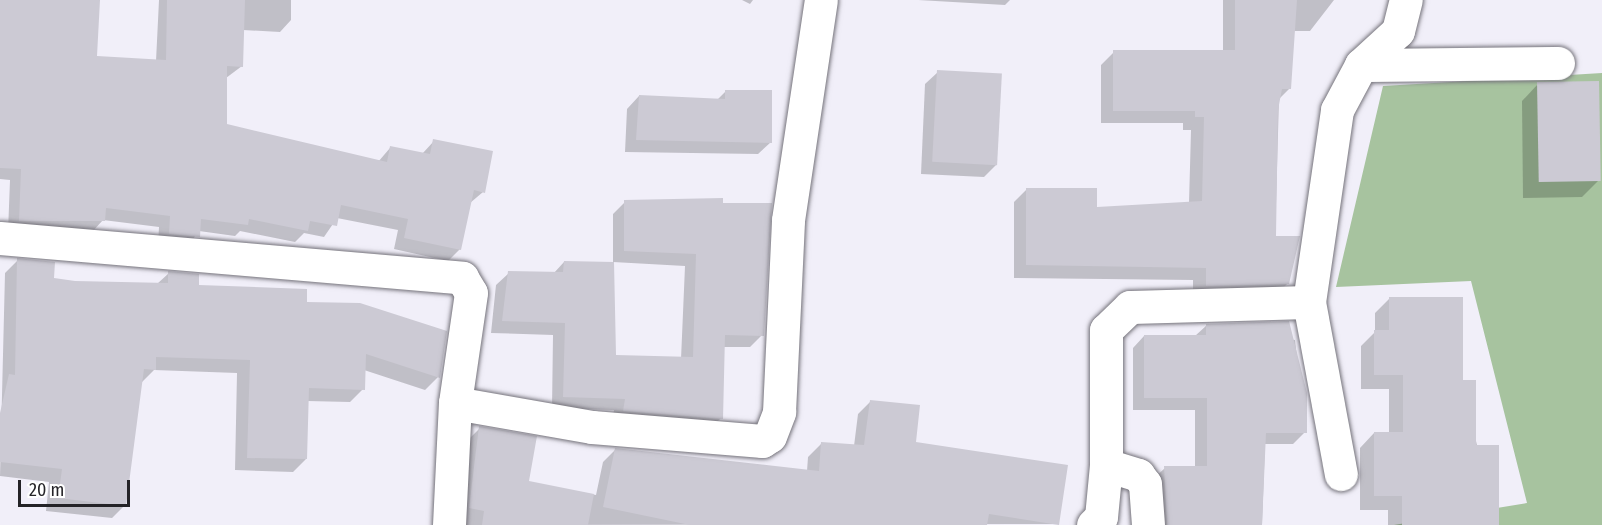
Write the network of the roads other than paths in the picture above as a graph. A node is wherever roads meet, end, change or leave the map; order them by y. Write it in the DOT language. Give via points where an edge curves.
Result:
graph roads {
  1 [pos="821,0"];
  2 [pos="1406,0"];
  3 [pos="1558,63"];
  4 [pos="1361,64"];
  5 [pos="0,238"];
  6 [pos="1309,302"];
  7 [pos="455,404"];
  8 [pos="1106,465"];
  9 [pos="1341,474"];
  10 [pos="449,525"];
  11 [pos="1094,525"];
  12 [pos="1148,525"];
  1 -- 7 [label="street" via="788,220 779,412 770,436 762,441 592,427"];
  2 -- 4 [label="street" via="1398,31"];
  3 -- 4 [label="street"];
  4 -- 6 [label="street" via="1334,124"];
  5 -- 7 [label="street" via="462,278 471,293"];
  6 -- 8 [label="street" via="1167,303 1130,307 1115,318 1106,330"];
  6 -- 9 [label="street"];
  7 -- 10 [label="street"];
  8 -- 11 [label="street" via="1101,517"];
  8 -- 12 [label="street" via="1138,475 1145,484"];
}
